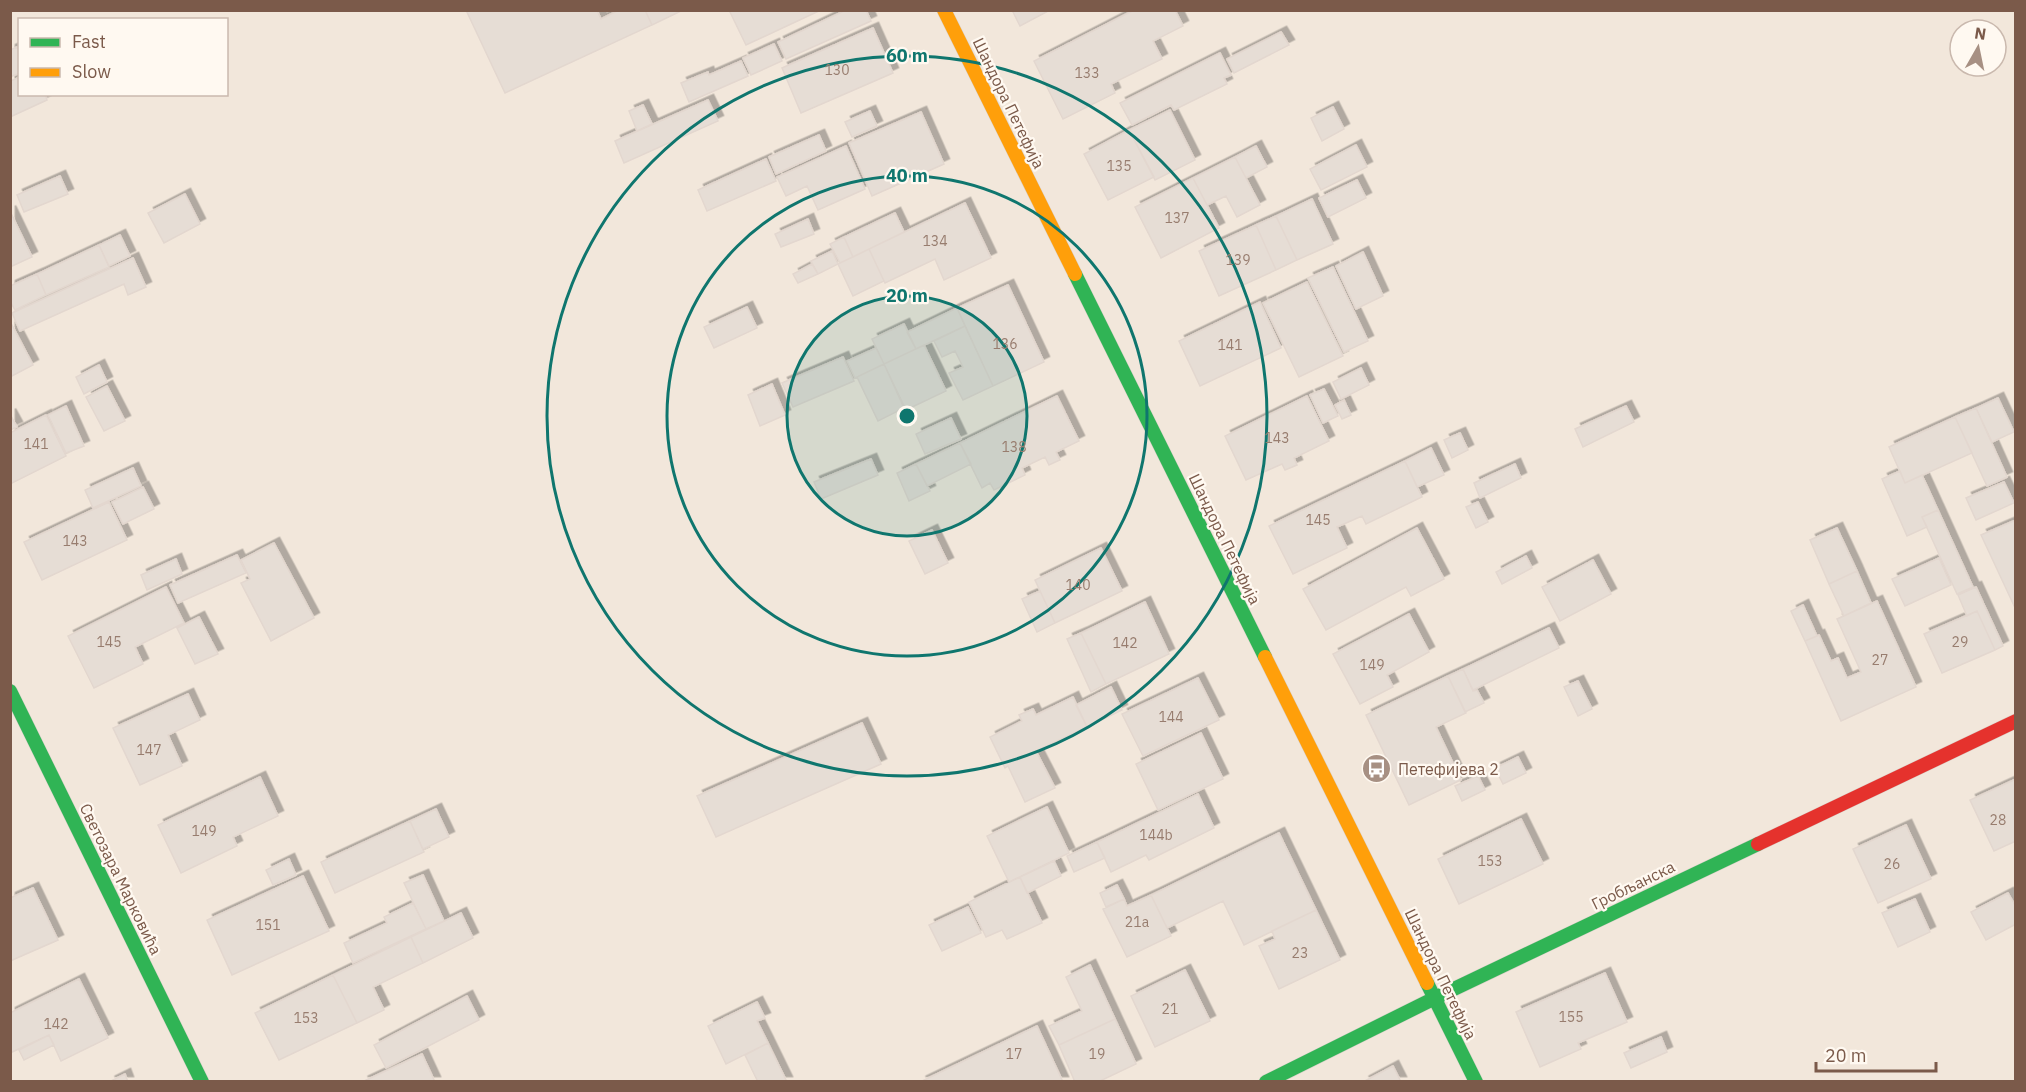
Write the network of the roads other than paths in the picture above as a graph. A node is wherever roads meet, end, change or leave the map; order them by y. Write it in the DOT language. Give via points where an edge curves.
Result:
graph roads {
  1 [pos="944,10"];
  2 [pos="10,691"];
  3 [pos="2016,721"];
  4 [pos="1435,998"];
  5 [pos="202,1082"];
  6 [pos="1266,1082"];
  7 [pos="1476,1082"];
  1 -- 4 [label="street, Шандора Петефија"];
  2 -- 5 [label="street, Светозара Марковића"];
  3 -- 4 [label="street, Гробљанска"];
  4 -- 6 [label="street, Гробљанска"];
  4 -- 7 [label="street, Шандора Петефија"];
}
